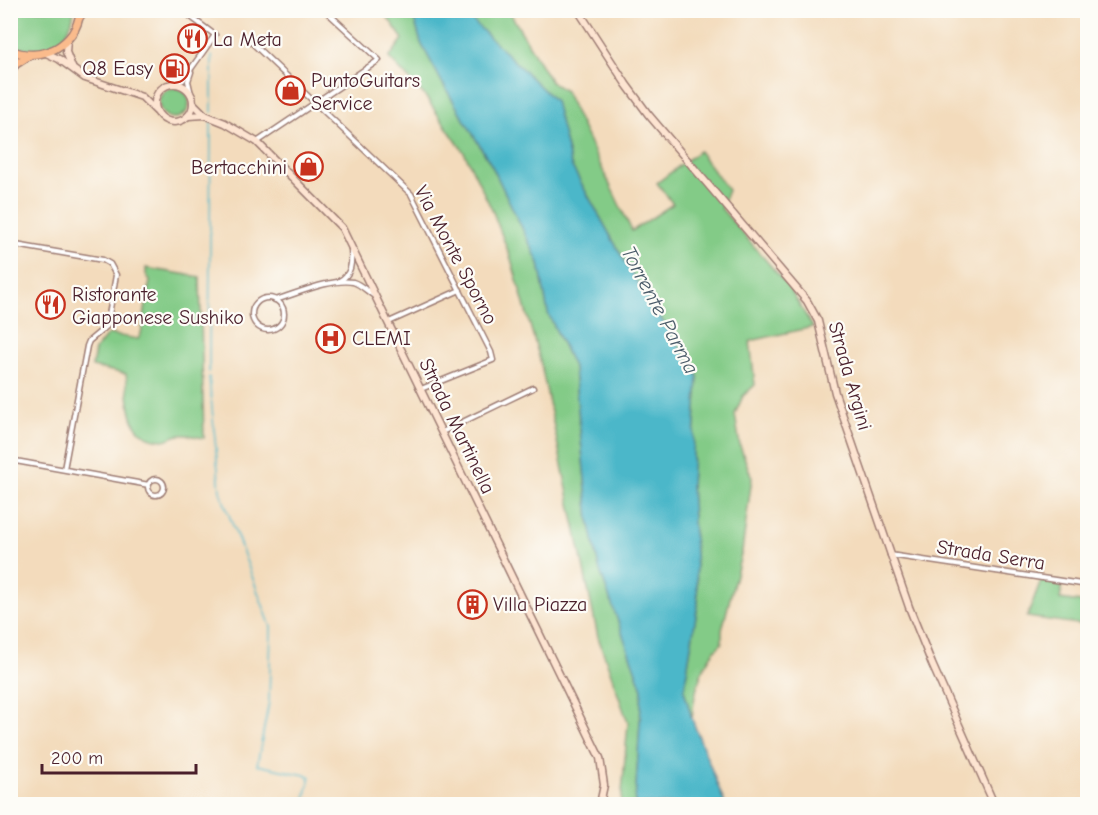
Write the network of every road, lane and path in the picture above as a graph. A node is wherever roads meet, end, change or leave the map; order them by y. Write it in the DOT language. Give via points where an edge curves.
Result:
graph roads {
  1 [pos="578,10"];
  2 [pos="82,12"];
  3 [pos="328,13"];
  4 [pos="191,17"];
  5 [pos="68,40"];
  6 [pos="250,41"];
  7 [pos="10,50"];
  8 [pos="46,53"];
  9 [pos="30,55"];
  10 [pos="192,68"];
  11 [pos="74,70"];
  12 [pos="10,71"];
  13 [pos="173,83"];
  14 [pos="156,94"];
  15 [pos="191,94"];
  16 [pos="142,97"];
  17 [pos="193,103"];
  18 [pos="314,104"];
  19 [pos="156,111"];
  20 [pos="206,115"];
  21 [pos="188,116"];
  22 [pos="257,142"];
  23 [pos="10,244"];
  24 [pos="351,246"];
  25 [pos="349,272"];
  26 [pos="365,272"];
  27 [pos="354,282"];
  28 [pos="336,283"];
  29 [pos="460,290"];
  30 [pos="287,296"];
  31 [pos="376,298"];
  32 [pos="275,300"];
  33 [pos="283,309"];
  34 [pos="388,322"];
  35 [pos="533,388"];
  36 [pos="421,389"];
  37 [pos="442,432"];
  38 [pos="10,460"];
  39 [pos="64,470"];
  40 [pos="148,485"];
  41 [pos="890,555"];
  42 [pos="1088,585"];
  43 [pos="600,804"];
  44 [pos="994,804"];
  1 -- 41 [label="street, Strada Argini" via="648,114 807,301 818,321 835,393"];
  2 -- 5 [label="main road"];
  3 -- 18 [label="street" via="379,60"];
  4 -- 10 [label="street" via="215,35"];
  5 -- 8 [label="main road"];
  5 -- 11 [label="street" via="66,52"];
  6 -- 18 [label="street, Via Monte Sporno"];
  7 -- 9 [label="main road"];
  8 -- 9 [label="main road"];
  8 -- 11 [label="street, Strada Martinella"];
  9 -- 12 [label="main road"];
  10 -- 13 [label="street" via="183,80"];
  10 -- 15 [label="street" via="188,81"];
  11 -- 16 [label="street, Strada Martinella" via="99,84"];
  13 -- 14 [label="street, Strada Martinella"];
  13 -- 15 [label="street" via="184,86"];
  14 -- 16 [label="street, Strada Martinella"];
  14 -- 19 [label="street"];
  15 -- 17 [label="street"];
  16 -- 19 [label="street, Strada Martinella"];
  17 -- 20 [label="street, Strada Martinella"];
  17 -- 21 [label="street"];
  18 -- 22 [label="street"];
  18 -- 29 [label="street, Via Monte Sporno" via="411,194"];
  19 -- 21 [label="street, Strada Martinella" via="170,122"];
  20 -- 21 [label="street, Strada Martinella"];
  20 -- 22 [label="street, Strada Martinella"];
  22 -- 24 [label="street, Strada Martinella" via="342,228"];
  23 -- 39 [label="street" via="103,260 117,275 107,326 87,346"];
  24 -- 25 [label="street"];
  24 -- 26 [label="street, Strada Martinella"];
  25 -- 26 [label="street"];
  25 -- 28 [label="street"];
  26 -- 27 [label="street"];
  26 -- 31 [label="street, Strada Martinella"];
  27 -- 28 [label="street"];
  27 -- 31 [label="street"];
  28 -- 30 [label="street"];
  29 -- 34 [label="street"];
  29 -- 36 [label="street, Via Monte Sporno" via="493,360"];
  30 -- 32 [label="street"];
  30 -- 33 [label="street"];
  31 -- 34 [label="street, Strada Martinella"];
  32 -- 33 [label="street"];
  32 -- 33 [label="street" via="264,298 256,304 252,312 256,324 264,329 276,327 282,320"];
  34 -- 36 [label="street, Strada Martinella"];
  35 -- 37 [label="street"];
  36 -- 37 [label="street, Strada Martinella"];
  37 -- 43 [label="street, Strada Martinella" via="600,758 604,785"];
  38 -- 39 [label="street"];
  39 -- 40 [label="street"];
  40 -- 40 [label="street" via="154,495 164,489 157,480"];
  41 -- 42 [label="street, Strada Serra"];
  41 -- 44 [label="street, Strada Argini" via="932,664"];
}
